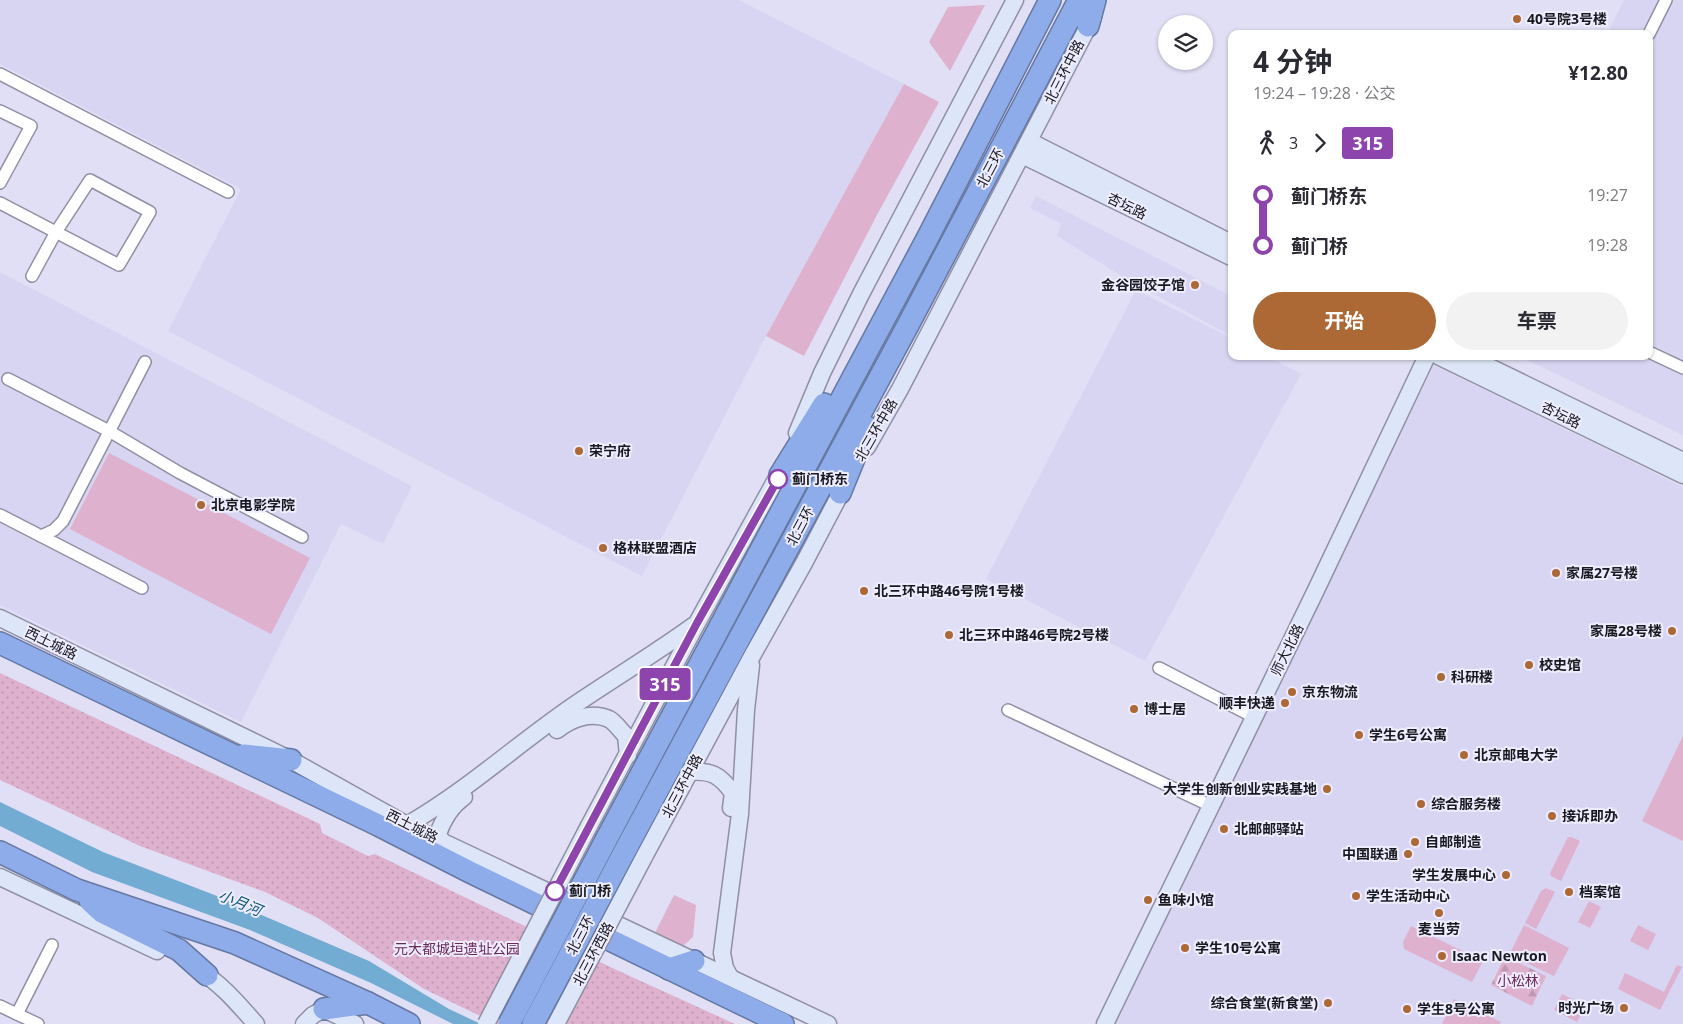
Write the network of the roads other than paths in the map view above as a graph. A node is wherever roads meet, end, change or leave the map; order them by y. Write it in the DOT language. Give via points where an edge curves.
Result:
graph roads {
  1 [pos="1015,0"];
  2 [pos="1050,0"];
  3 [pos="1079,0"];
  4 [pos="1095,0"];
  5 [pos="1102,0"];
  6 [pos="1666,0"];
  7 [pos="1088,26"];
  8 [pos="1651,30"];
  9 [pos="0,74"];
  10 [pos="0,110"];
  11 [pos="1025,148"];
  12 [pos="0,183"];
  13 [pos="228,192"];
  14 [pos="0,202"];
  15 [pos="56,232"];
  16 [pos="928,237"];
  17 [pos="1228,241"];
  18 [pos="1228,255"];
  19 [pos="32,276"];
  20 [pos="908,327"];
  21 [pos="1653,354"];
  22 [pos="1424,360"];
  23 [pos="1446,360"];
  24 [pos="1475,360"];
  25 [pos="145,362"];
  26 [pos="1683,368"];
  27 [pos="8,379"];
  28 [pos="109,431"];
  29 [pos="1683,461"];
  30 [pos="780,475"];
  31 [pos="1683,475"];
  32 [pos="840,494"];
  33 [pos="0,516"];
  34 [pos="41,536"];
  35 [pos="302,537"];
  36 [pos="142,588"];
  37 [pos="0,618"];
  38 [pos="697,623"];
  39 [pos="0,643"];
  40 [pos="752,656"];
  41 [pos="1160,668"];
  42 [pos="1008,710"];
  43 [pos="1254,716"];
  44 [pos="229,753"];
  45 [pos="628,755"];
  46 [pos="291,760"];
  47 [pos="689,772"];
  48 [pos="1211,806"];
  49 [pos="378,825"];
  50 [pos="407,825"];
  51 [pos="441,840"];
  52 [pos="0,852"];
  53 [pos="635,852"];
  54 [pos="0,868"];
  55 [pos="470,872"];
  56 [pos="42,873"];
  57 [pos="0,877"];
  58 [pos="77,890"];
  59 [pos="52,945"];
  60 [pos="694,961"];
  61 [pos="669,969"];
  62 [pos="207,975"];
  63 [pos="730,977"];
  64 [pos="368,1003"];
  65 [pos="0,1006"];
  66 [pos="324,1009"];
  67 [pos="17,1014"];
  68 [pos="38,1024"];
  69 [pos="256,1024"];
  70 [pos="304,1024"];
  71 [pos="355,1024"];
  72 [pos="409,1024"];
  73 [pos="486,1024"];
  74 [pos="509,1024"];
  75 [pos="533,1024"];
  76 [pos="556,1024"];
  77 [pos="783,1024"];
  78 [pos="828,1024"];
  79 [pos="1105,1024"];
  1 -- 30 [label="street" via="857,302 822,373"];
  2 -- 16 [label="highway, 北三环"];
  3 -- 20 [label="highway, 北三环"];
  4 -- 7 [label="highway"];
  5 -- 7 [label="street, 北三环中路"];
  6 -- 8 [label="street"];
  7 -- 11 [label="street, 北三环中路"];
  9 -- 13 [label="street"];
  10 -- 12 [label="street" via="31,126"];
  11 -- 17 [label="street, 杏坛路"];
  11 -- 18 [label="street, 杏坛路"];
  11 -- 32 [label="street, 北三环中路" via="900,388"];
  14 -- 15 [label="street"];
  15 -- 15 [label="street" via="120,265 150,212 90,180"];
  15 -- 19 [label="street"];
  16 -- 30 [label="highway"];
  16 -- 74 [label="highway, 北三环, bridge"];
  20 -- 32 [label="highway"];
  20 -- 53 [label="highway, 北三环"];
  21 -- 26 [label="street"];
  22 -- 43 [label="street, 师大北路"];
  23 -- 31 [label="street, 杏坛路"];
  24 -- 29 [label="street, 杏坛路"];
  25 -- 28 [label="street"];
  27 -- 28 [label="street"];
  28 -- 34 [label="street" via="63,521"];
  28 -- 35 [label="street" via="180,473"];
  30 -- 38 [label="street"];
  32 -- 40 [label="street, 北三环中路"];
  33 -- 34 [label="street"];
  34 -- 36 [label="street"];
  37 -- 46 [label="street, 西土城路"];
  38 -- 45 [label="street"];
  38 -- 50 [label="street" via="570,709 434,810"];
  39 -- 44 [label="highway, 西土城路"];
  40 -- 47 [label="street, 北三环中路"];
  40 -- 63 [label="street" via="740,814 722,953"];
  41 -- 43 [label="street"];
  42 -- 48 [label="street"];
  43 -- 48 [label="street, 师大北路"];
  44 -- 46 [label="highway"];
  44 -- 49 [label="highway, 西土城路"];
  45 -- 51 [label="street" via="626,736 610,719 592,715 569,721 456,803 438,834"];
  45 -- 73 [label="street, bridge"];
  46 -- 50 [label="street, 西土城路"];
  47 -- 53 [label="street, 北三环中路"];
  47 -- 60 [label="street" via="704,771 718,776 733,793 719,928 710,954"];
  48 -- 79 [label="street, 师大北路"];
  49 -- 50 [label="highway"];
  49 -- 55 [label="highway, 西土城路"];
  50 -- 51 [label="street, 西土城路"];
  51 -- 55 [label="highway"];
  51 -- 60 [label="street, 西土城路"];
  52 -- 56 [label="highway"];
  53 -- 75 [label="highway, 北三环, bridge"];
  53 -- 76 [label="street, 北三环西路, bridge"];
  54 -- 56 [label="highway"];
  55 -- 61 [label="highway, 西土城路"];
  56 -- 58 [label="highway"];
  57 -- 62 [label="street"];
  58 -- 62 [label="highway" via="102,912 179,950"];
  58 -- 64 [label="highway" via="235,943"];
  59 -- 67 [label="street"];
  60 -- 61 [label="highway"];
  60 -- 63 [label="street, 西土城路"];
  61 -- 77 [label="highway, 西土城路"];
  62 -- 69 [label="street"];
  63 -- 78 [label="street, 西土城路"];
  64 -- 66 [label="highway"];
  64 -- 72 [label="highway"];
  65 -- 67 [label="street"];
  66 -- 70 [label="street"];
  66 -- 71 [label="street"];
  67 -- 68 [label="street"];
}
